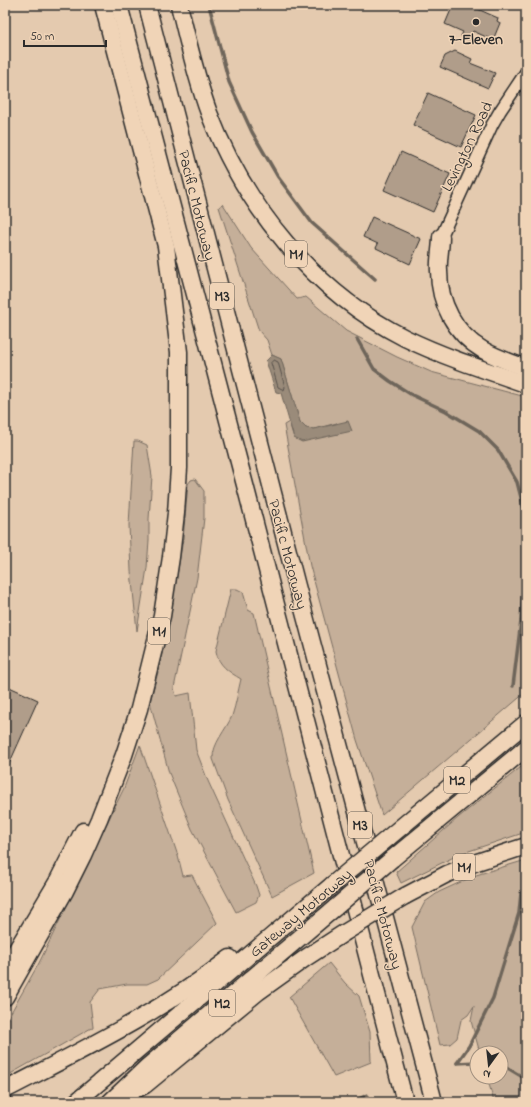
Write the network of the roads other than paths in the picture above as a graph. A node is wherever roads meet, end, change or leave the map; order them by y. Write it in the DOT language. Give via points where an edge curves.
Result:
graph roads {
  1 [pos="103,5"];
  2 [pos="119,5"];
  3 [pos="147,5"];
  4 [pos="179,5"];
  5 [pos="526,72"];
  6 [pos="441,237"];
  7 [pos="526,368"];
  8 [pos="526,384"];
  9 [pos="526,723"];
  10 [pos="526,748"];
  11 [pos="111,788"];
  12 [pos="526,846"];
  13 [pos="274,934"];
  14 [pos="5,969"];
  15 [pos="5,997"];
  16 [pos="5,1090"];
  17 [pos="76,1102"];
  18 [pos="111,1102"];
  19 [pos="405,1102"];
  20 [pos="434,1102"];
  1 -- 11 [label="highway, M1" via="166,246 179,352 179,468 171,557 162,616 139,708"];
  2 -- 19 [label="highway, Pacific Motorway / M3"];
  3 -- 20 [label="highway, Pacific Motorway / M3"];
  4 -- 8 [label="highway, M1" via="209,112 222,143 236,171 266,218 312,271 330,288 379,323 404,337 430,350"];
  5 -- 6 [label="street, Levington Road" via="492,126"];
  6 -- 7 [label="highway" via="440,282 444,302 452,321 465,337 483,350"];
  9 -- 13 [label="highway, Gateway Motorway / M2, bridge"];
  10 -- 18 [label="highway, Gateway Motorway / M2, bridge" via="148,1066"];
  11 -- 14 [label="highway" via="90,816 57,882"];
  11 -- 15 [label="highway, M1" via="65,891"];
  12 -- 18 [label="highway, M1, bridge" via="447,874 344,933 258,992 145,1085"];
  13 -- 16 [label="highway" via="254,939 215,970 131,1024"];
  13 -- 17 [label="highway, Gateway Motorway / M2"];
}
